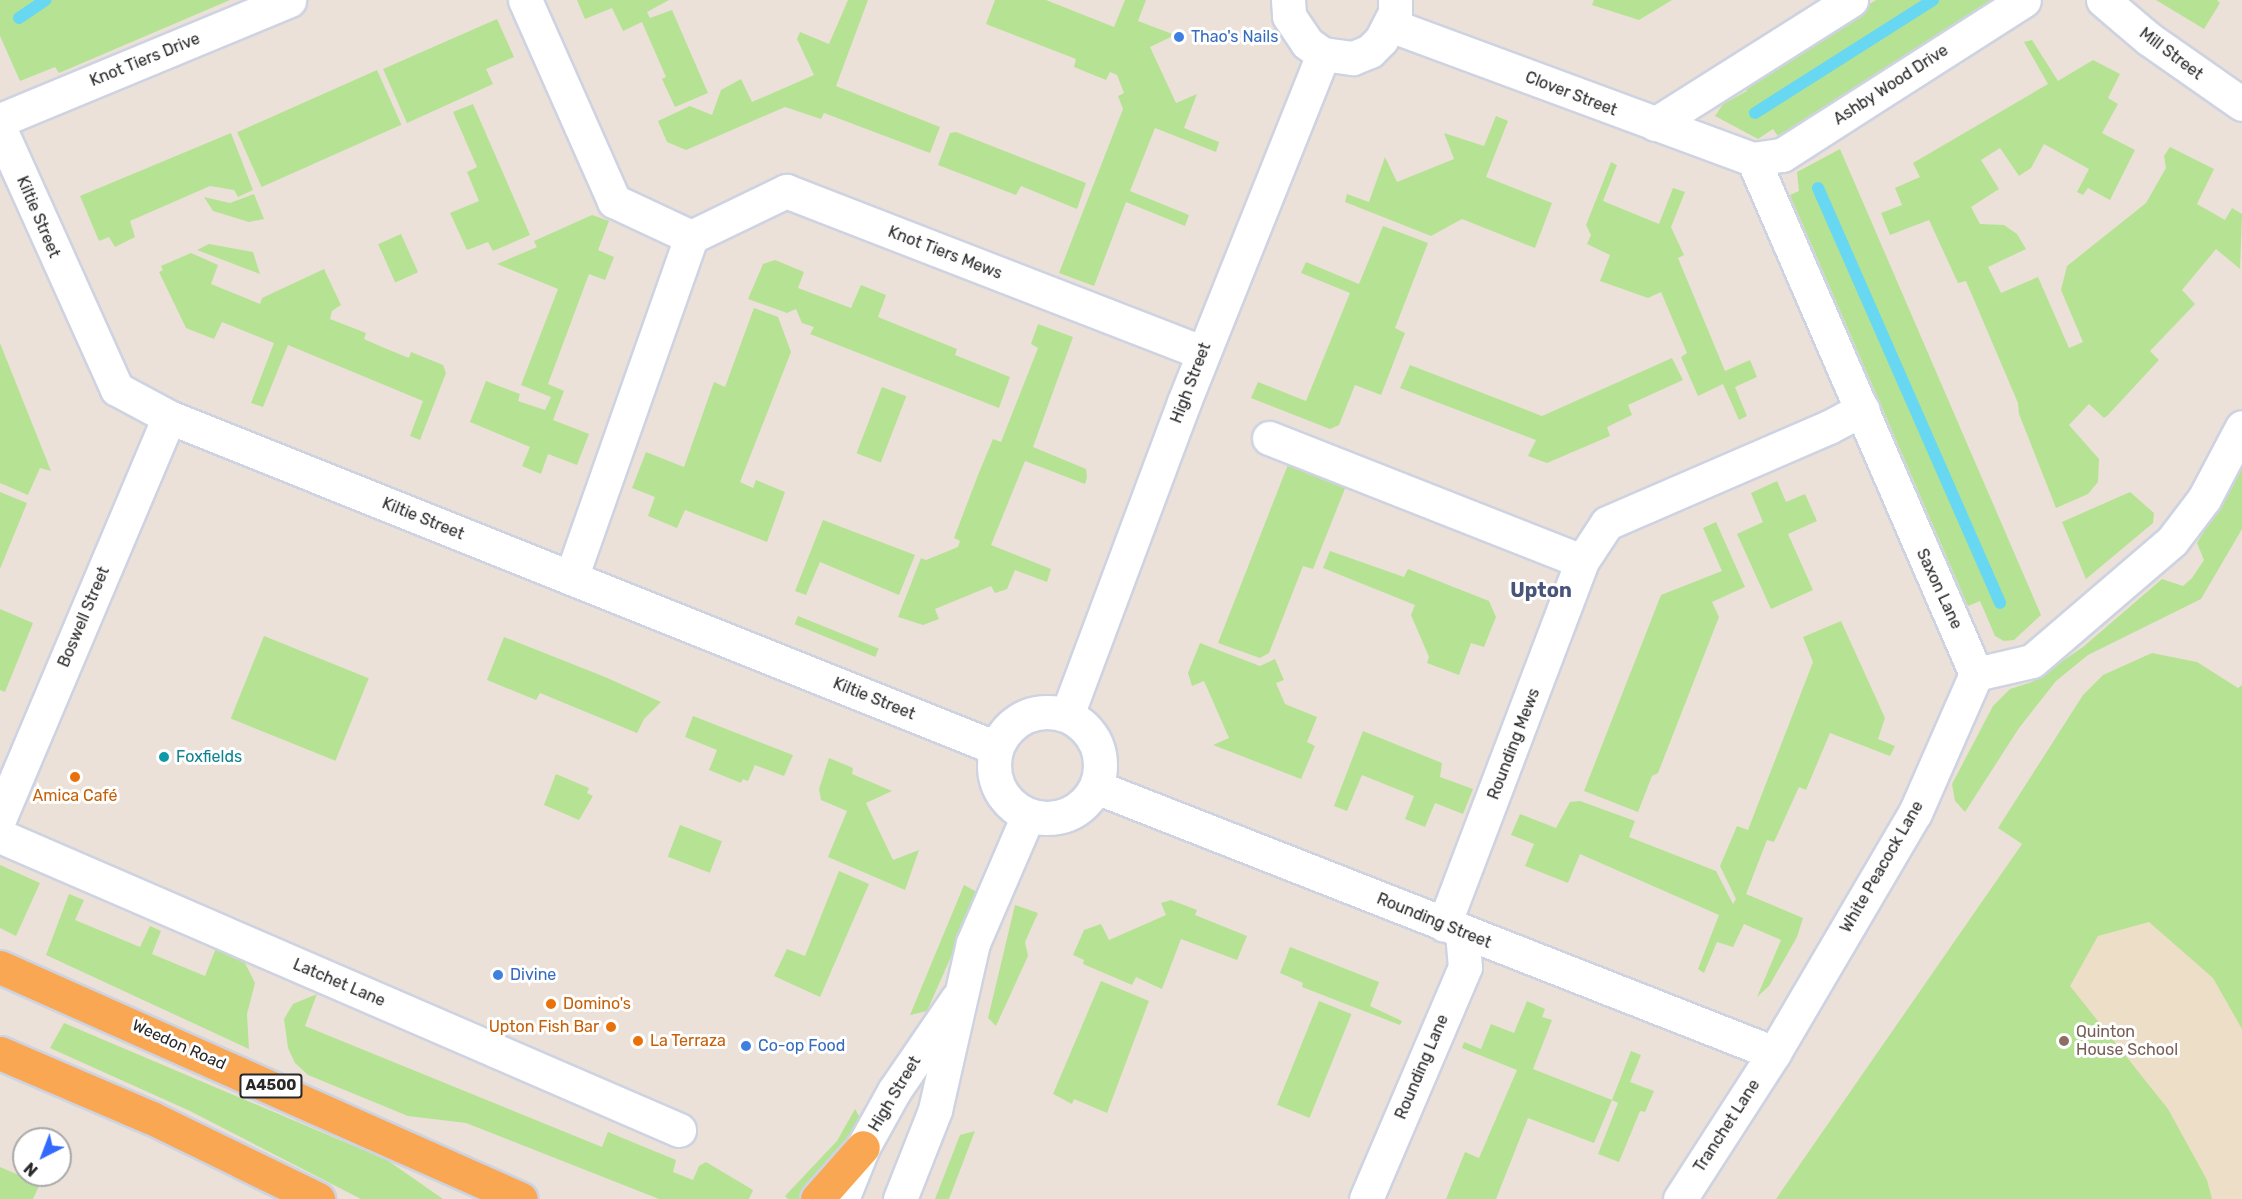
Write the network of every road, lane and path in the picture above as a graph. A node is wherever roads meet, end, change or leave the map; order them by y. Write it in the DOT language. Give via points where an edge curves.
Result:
graph roads {
  1 [pos="289,0"];
  2 [pos="525,0"];
  3 [pos="1288,0"];
  4 [pos="1851,0"];
  5 [pos="2024,0"];
  6 [pos="2103,0"];
  7 [pos="1393,13"];
  8 [pos="1323,54"];
  9 [pos="2242,104"];
  10 [pos="0,120"];
  11 [pos="1655,124"];
  12 [pos="0,129"];
  13 [pos="1753,159"];
  14 [pos="691,237"];
  15 [pos="1203,353"];
  16 [pos="1863,409"];
  17 [pos="169,417"];
  18 [pos="2242,427"];
  19 [pos="1269,438"];
  20 [pos="1582,561"];
  21 [pos="570,578"];
  22 [pos="1976,674"];
  23 [pos="1067,715"];
  24 [pos="996,748"];
  25 [pos="1096,787"];
  26 [pos="1028,815"];
  27 [pos="0,817"];
  28 [pos="0,836"];
  29 [pos="1453,929"];
  30 [pos="0,967"];
  31 [pos="960,995"];
  32 [pos="0,1053"];
  33 [pos="1774,1053"];
  34 [pos="679,1130"];
  35 [pos="863,1147"];
  36 [pos="222,1152"];
  37 [pos="280,1199"];
  38 [pos="318,1199"];
  39 [pos="521,1199"];
  40 [pos="817,1199"];
  41 [pos="842,1199"];
  42 [pos="900,1199"];
  43 [pos="1366,1199"];
  44 [pos="1680,1199"];
  1 -- 10 [label="street, Knot Tiers Drive"];
  2 -- 14 [label="street" via="614,201"];
  3 -- 8 [label="street" via="1296,30"];
  4 -- 11 [label="street"];
  5 -- 13 [label="street, Ashby Wood Drive" via="1782,155"];
  6 -- 9 [label="street, Mill Street" via="2149,39"];
  7 -- 8 [label="street" via="1370,51 1353,58"];
  7 -- 11 [label="street, Clover Street"];
  8 -- 15 [label="street, High Street"];
  11 -- 13 [label="street, Clover Street"];
  12 -- 17 [label="street, Kiltie Street" via="117,388"];
  13 -- 16 [label="street, Saxon Lane"];
  14 -- 15 [label="street, Knot Tiers Mews" via="786,191"];
  14 -- 21 [label="street"];
  15 -- 23 [label="street, High Street"];
  16 -- 20 [label="street, Rounding Mews" via="1607,523"];
  16 -- 22 [label="street, Saxon Lane"];
  17 -- 21 [label="street, Kiltie Street"];
  17 -- 27 [label="street, Boswell Street"];
  18 -- 22 [label="street" via="2204,499 2172,541 2032,661"];
  19 -- 20 [label="street"];
  20 -- 29 [label="street, Rounding Mews"];
  21 -- 24 [label="street, Kiltie Street"];
  22 -- 33 [label="street, White Peacock Lane" via="1915,813"];
  23 -- 24 [label="street" via="1032,713 1010,727"];
  23 -- 25 [label="street" via="1093,737 1099,753"];
  24 -- 26 [label="street" via="996,781 1003,795"];
  25 -- 26 [label="street" via="1075,811 1052,818"];
  25 -- 29 [label="street, Rounding Street"];
  26 -- 31 [label="street, High Street" via="981,921"];
  28 -- 34 [label="street, Latchet Lane"];
  29 -- 33 [label="street, Rounding Street"];
  29 -- 43 [label="street, Rounding Lane" via="1465,967"];
  30 -- 39 [label="highway, Weedon Road / A4500"];
  31 -- 35 [label="street, High Street" via="894,1091"];
  31 -- 42 [label="street, High Street" via="936,1110"];
  32 -- 36 [label="highway"];
  33 -- 44 [label="street, Tranchet Lane"];
  35 -- 40 [label="highway"];
  35 -- 41 [label="street, High Street"];
  36 -- 37 [label="highway"];
  36 -- 38 [label="highway"];
}
